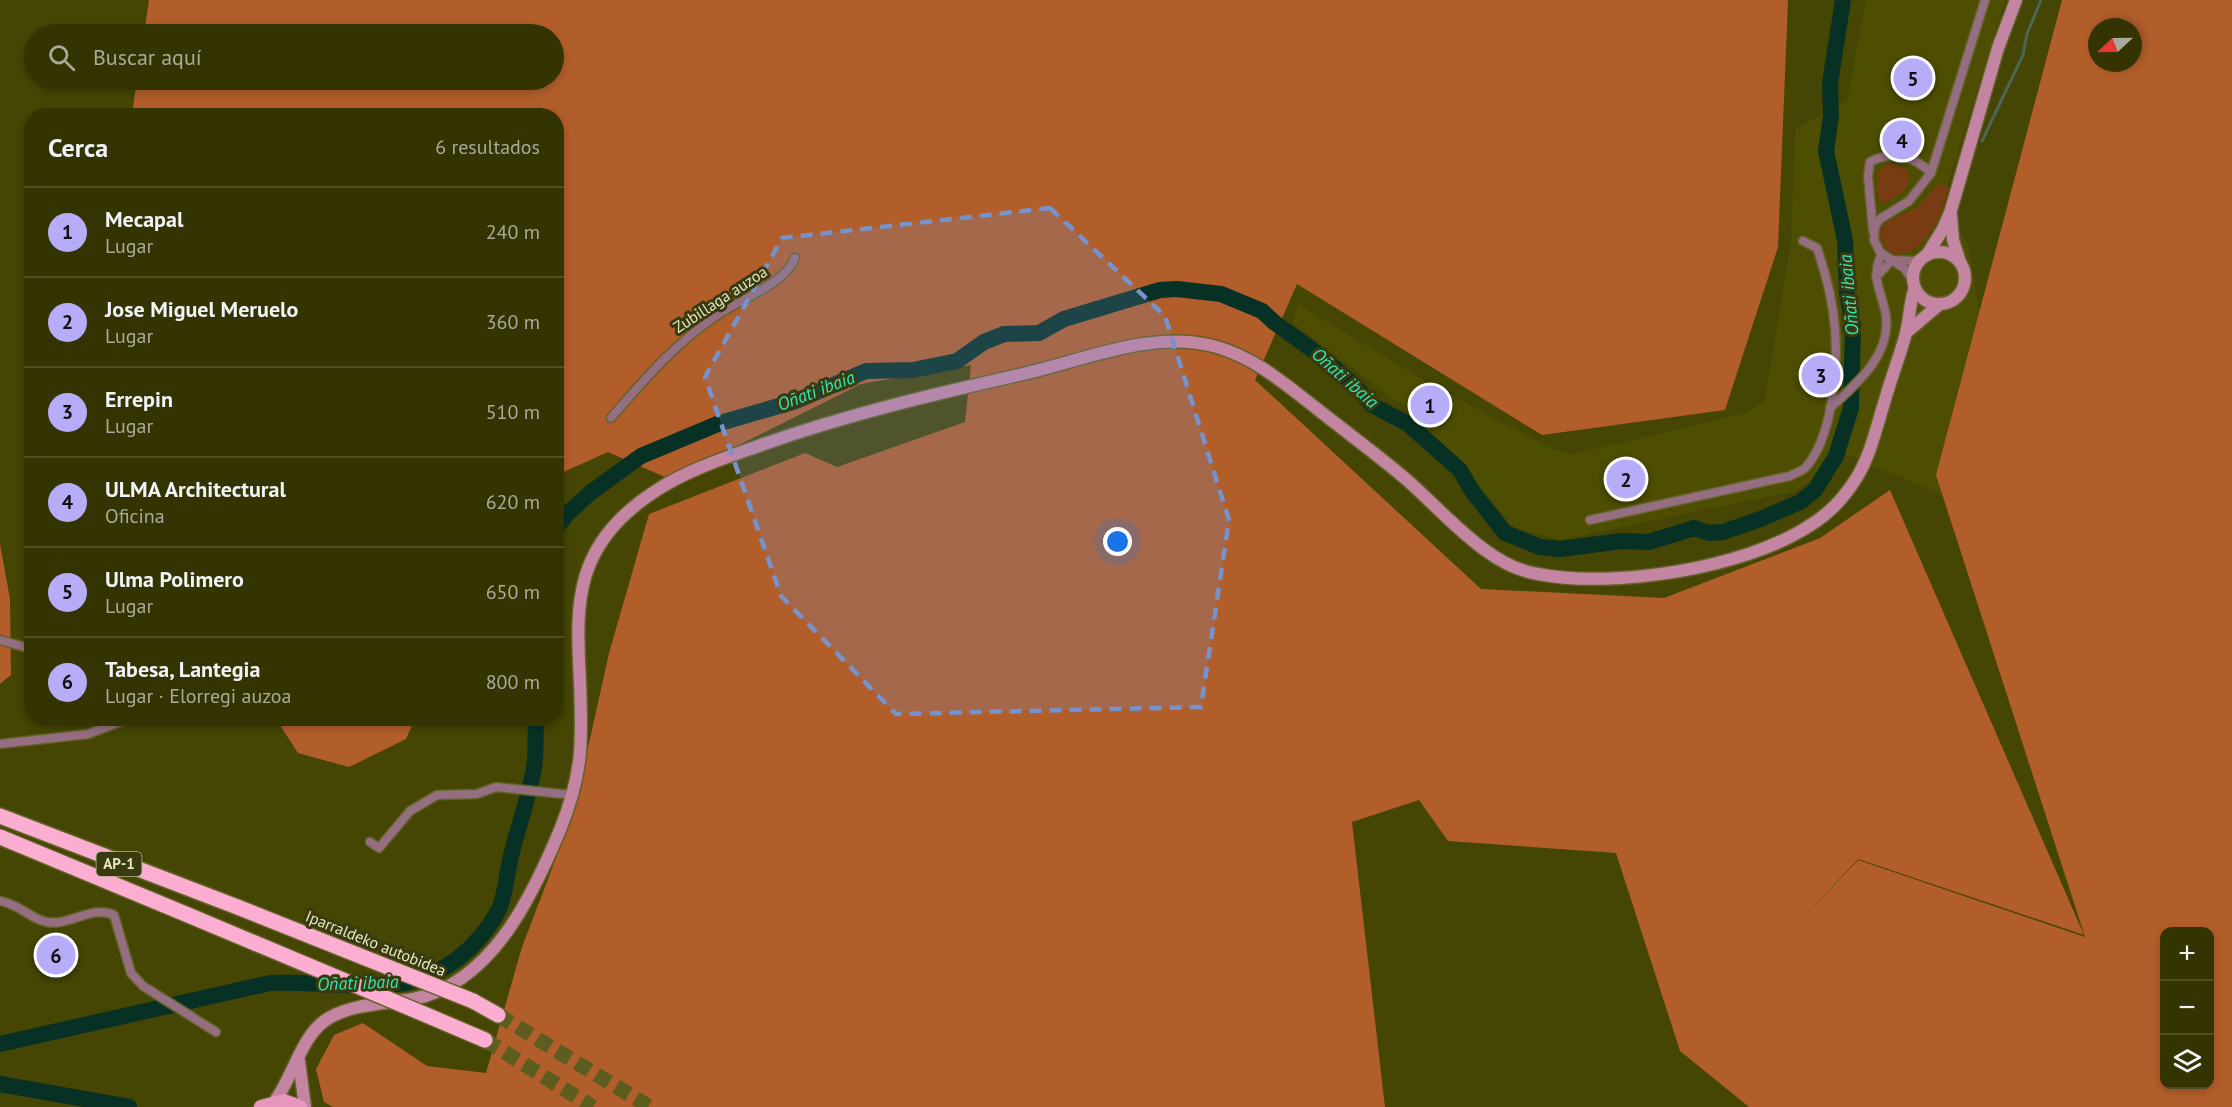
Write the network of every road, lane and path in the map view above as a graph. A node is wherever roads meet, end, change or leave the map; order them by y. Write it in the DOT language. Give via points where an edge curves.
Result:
graph roads {
  1 [pos="1985,0"];
  2 [pos="2016,0"];
  3 [pos="1931,173"];
  4 [pos="1951,210"];
  5 [pos="1874,234"];
  6 [pos="1803,241"];
  7 [pos="1882,254"];
  8 [pos="1924,256"];
  9 [pos="795,258"];
  10 [pos="1892,260"];
  11 [pos="1960,262"];
  12 [pos="1876,278"];
  13 [pos="1914,284"];
  14 [pos="1940,304"];
  15 [pos="1907,332"];
  16 [pos="1830,408"];
  17 [pos="611,418"];
  18 [pos="1590,520"];
  19 [pos="0,640"];
  20 [pos="24,647"];
  21 [pos="109,726"];
  22 [pos="0,744"];
  23 [pos="572,795"];
  24 [pos="0,816"];
  25 [pos="0,837"];
  26 [pos="370,842"];
  27 [pos="0,901"];
  28 [pos="498,1015"];
  29 [pos="216,1032"];
  30 [pos="485,1041"];
  31 [pos="299,1060"];
  32 [pos="275,1101"];
  33 [pos="261,1107"];
  34 [pos="300,1107"];
  35 [pos="305,1107"];
  1 -- 3 [label="street"];
  2 -- 4 [label="main road"];
  3 -- 5 [label="street" via="1909,201 1880,219"];
  3 -- 5 [label="street" via="1901,156 1888,154 1870,162"];
  4 -- 8 [label="main road"];
  4 -- 11 [label="main road" via="1953,240"];
  5 -- 7 [label="street"];
  6 -- 16 [label="street" via="1817,248 1829,291 1835,329"];
  7 -- 10 [label="street"];
  7 -- 12 [label="street"];
  8 -- 10 [label="street" via="1913,261"];
  8 -- 11 [label="main road" via="1943,251"];
  8 -- 13 [label="main road" via="1915,267"];
  9 -- 17 [label="street, Zubillaga auzoa" via="779,279 716,316 679,344"];
  10 -- 12 [label="street"];
  10 -- 13 [label="street" via="1905,269"];
  11 -- 14 [label="main road" via="1965,271 1961,292 1954,300"];
  12 -- 16 [label="street" via="1886,331 1875,361"];
  13 -- 14 [label="main road" via="1926,300"];
  13 -- 15 [label="main road"];
  14 -- 15 [label="main road"];
  15 -- 23 [label="main road" via="1865,462 1856,480 1831,509 1812,525 1774,544 1716,562 1649,575 1559,577 1536,574 1503,562 1278,378 1237,355 1195,343 1136,345 801,430 674,480 629,509 604,538 588,567 577,616 580,734"];
  16 -- 18 [label="street" via="1827,425 1805,469"];
  19 -- 20 [label="street"];
  21 -- 22 [label="street" via="88,734"];
  23 -- 26 [label="street" via="496,787 477,794 437,795 410,811 379,848"];
  23 -- 31 [label="main road" via="533,888 476,968 422,997 339,1013 318,1026"];
  24 -- 28 [label="highway, Iparraldeko autobidea / AP-1, bridge" via="240,908"];
  25 -- 30 [label="highway, AP-1, bridge"];
  27 -- 29 [label="street" via="15,904 43,921 92,912 114,915 129,970 143,986"];
  31 -- 32 [label="main road"];
  31 -- 35 [label="main road"];
  32 -- 33 [label="main road"];
  32 -- 34 [label="main road"];
}
